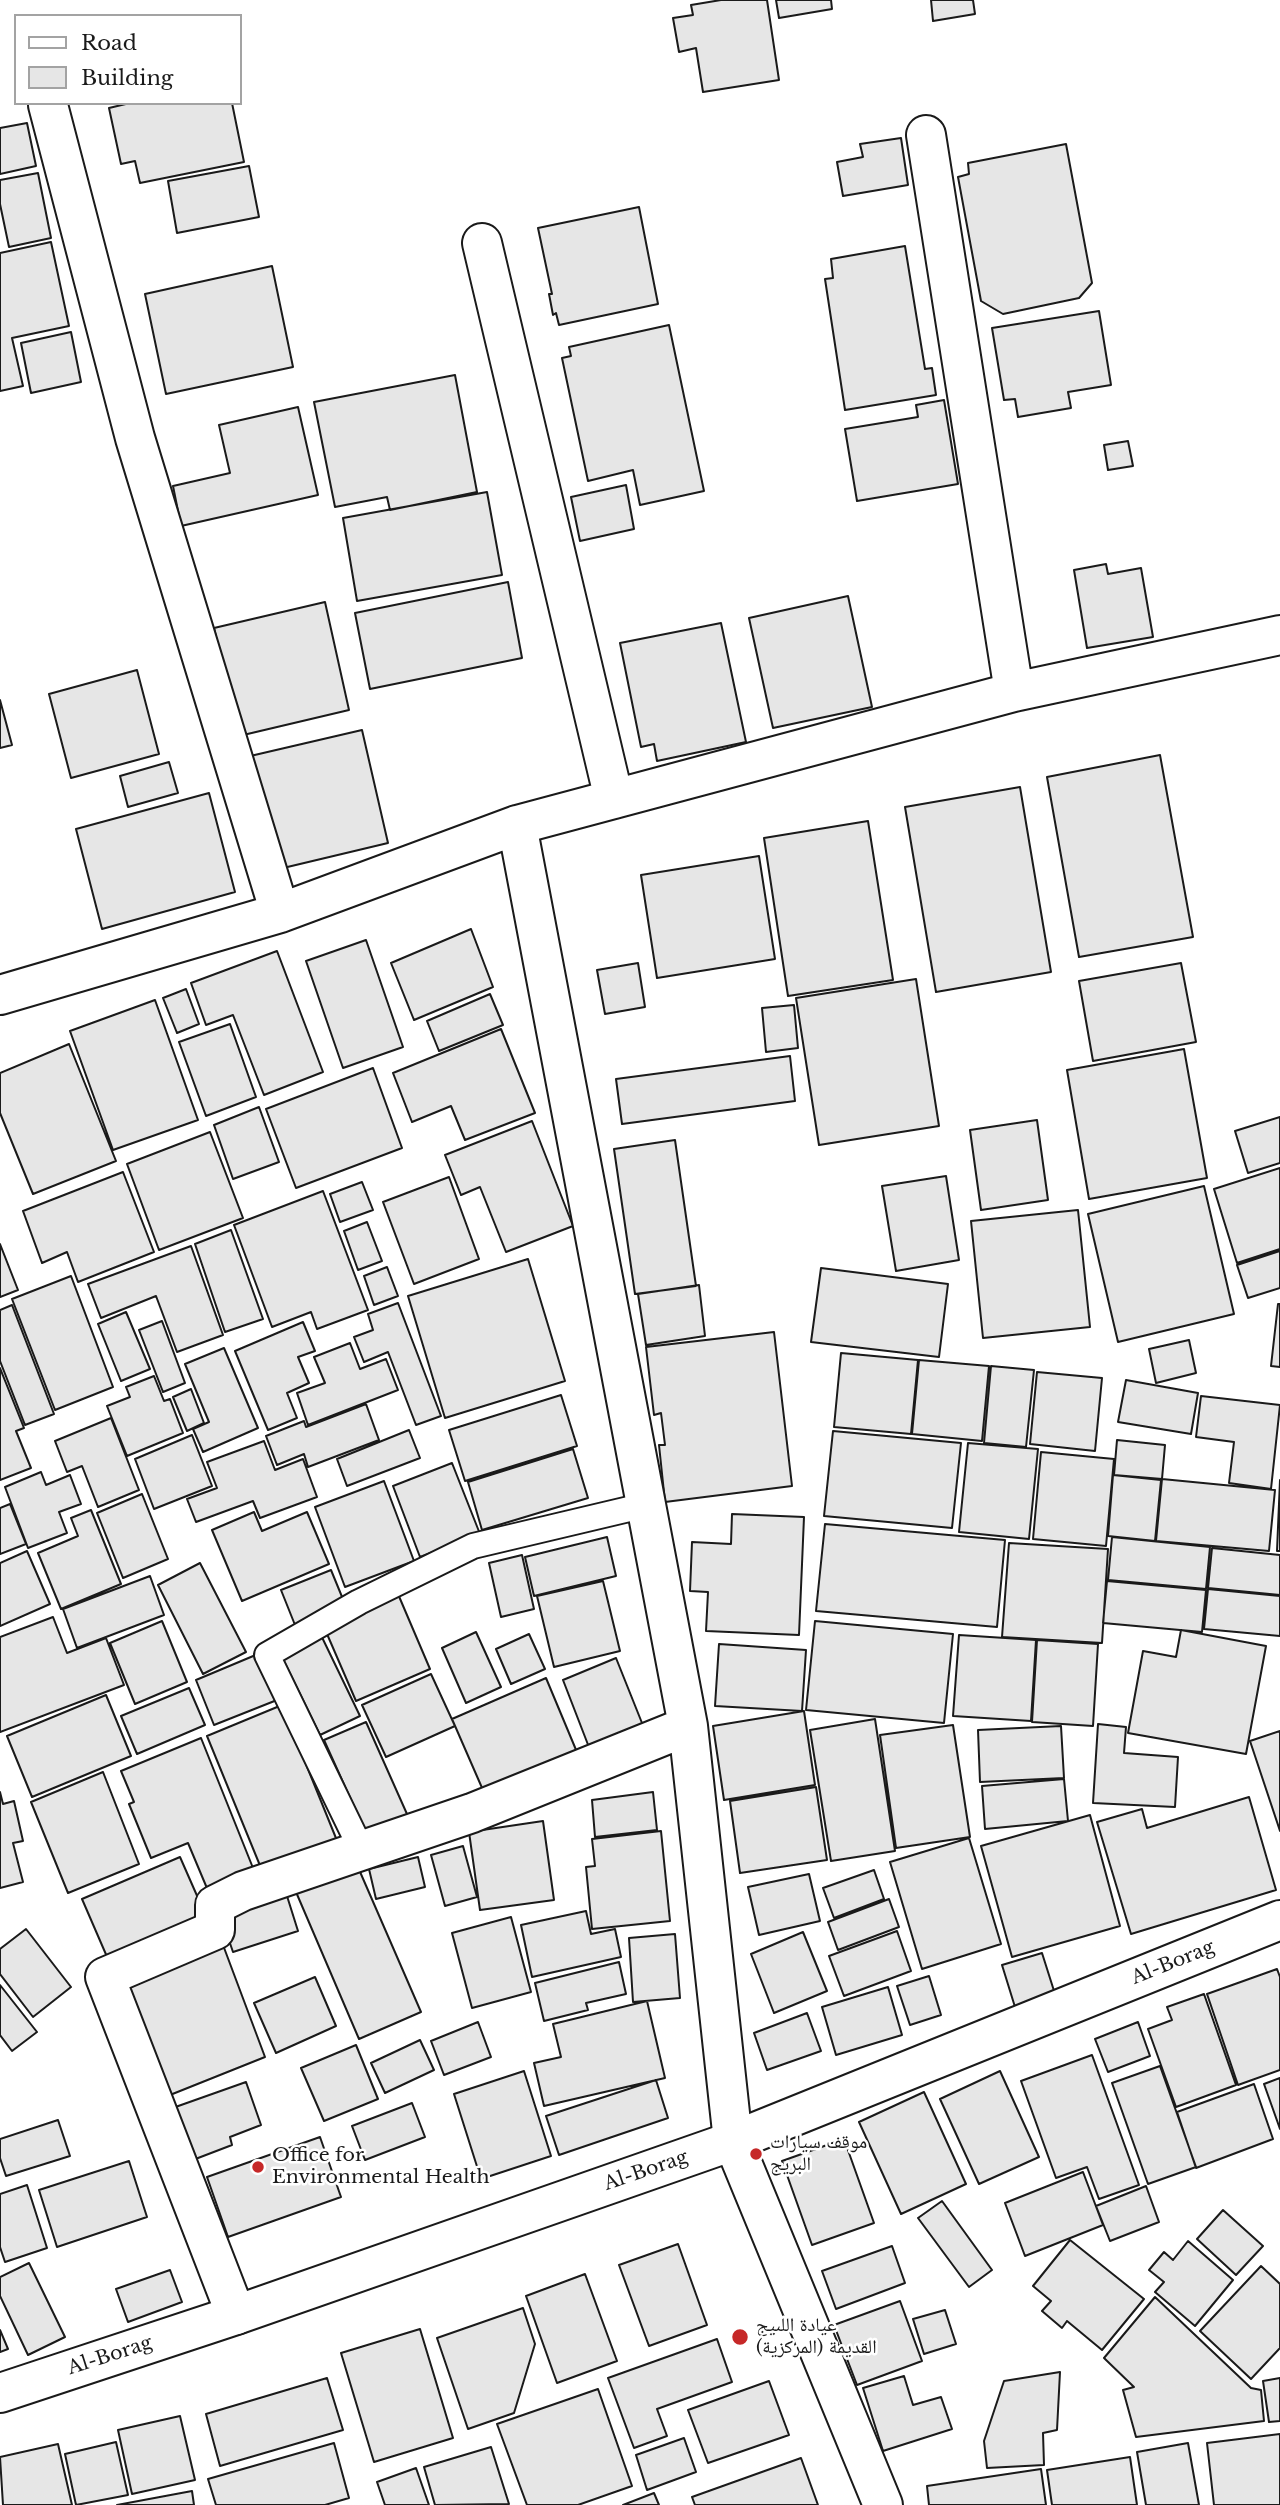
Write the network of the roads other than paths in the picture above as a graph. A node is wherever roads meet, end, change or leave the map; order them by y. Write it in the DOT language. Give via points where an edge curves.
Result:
graph roads {
  1 [pos="48,105"];
  2 [pos="926,135"];
  3 [pos="482,243"];
  4 [pos="1280,635"];
  5 [pos="1013,692"];
  6 [pos="614,799"];
  7 [pos="517,825"];
  8 [pos="279,913"];
  9 [pos="0,995"];
  10 [pos="646,1505"];
  11 [pos="688,1726"];
  12 [pos="362,1851"];
  13 [pos="1280,1920"];
  14 [pos="733,2141"];
  15 [pos="236,2315"];
  16 [pos="0,2393"];
  17 [pos="883,2505"];
  1 -- 8 [label="street" via="135,438"];
  2 -- 5 [label="street"];
  3 -- 6 [label="street"];
  4 -- 5 [label="street"];
  5 -- 6 [label="street"];
  6 -- 7 [label="street"];
  7 -- 8 [label="street"];
  7 -- 10 [label="street"];
  8 -- 9 [label="street"];
  10 -- 11 [label="street"];
  10 -- 12 [label="lane" via="472,1546 359,1602 267,1655"];
  11 -- 12 [label="street" via="472,1814"];
  11 -- 14 [label="street"];
  12 -- 15 [label="street" via="243,1891 215,1905 215,1930 105,1977"];
  13 -- 14 [label="street, Al-Borag"];
  14 -- 15 [label="street, Al-Borag"];
  14 -- 17 [label="street"];
  15 -- 16 [label="street, Al-Borag"];
}
